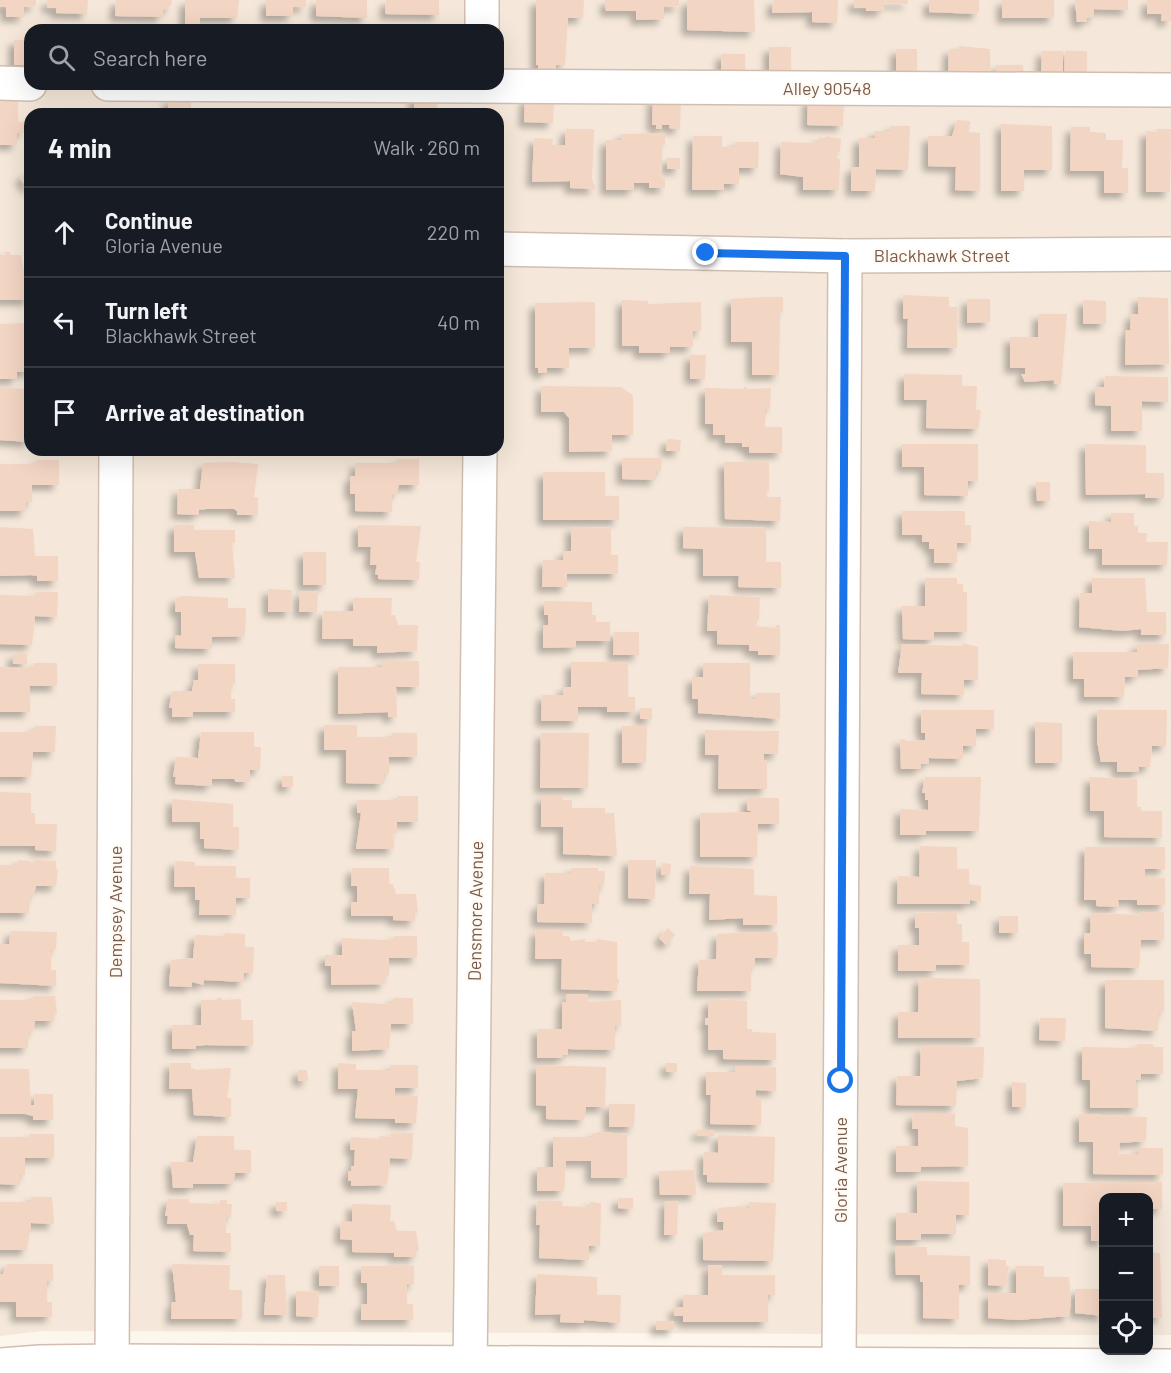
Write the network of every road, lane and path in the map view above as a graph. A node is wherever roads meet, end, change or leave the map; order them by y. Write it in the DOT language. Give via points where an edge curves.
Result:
graph roads {
  1 [pos="482,0"];
  2 [pos="482,24"];
  3 [pos="0,84"];
  4 [pos="24,84"];
  5 [pos="312,90"];
  6 [pos="1171,90"];
  7 [pos="482,95"];
  8 [pos="504,249"];
  9 [pos="1171,254"];
  10 [pos="845,256"];
  11 [pos="117,456"];
  12 [pos="480,456"];
  13 [pos="839,1364"];
  14 [pos="0,1365"];
  15 [pos="1171,1366"];
  16 [pos="113,1367"];
  17 [pos="470,1367"];
  1 -- 2 [label="street"];
  3 -- 4 [label="street"];
  5 -- 7 [label="street, Alley 90548"];
  6 -- 7 [label="street, Alley 90548"];
  8 -- 10 [label="street, Blackhawk Street"];
  9 -- 10 [label="street, Blackhawk Street"];
  10 -- 13 [label="street, Gloria Avenue"];
  11 -- 16 [label="street, Dempsey Avenue"];
  12 -- 17 [label="street, Densmore Avenue"];
  13 -- 15 [label="street"];
  13 -- 17 [label="street"];
  14 -- 16 [label="street" via="40,1362"];
  16 -- 17 [label="street"];
}
